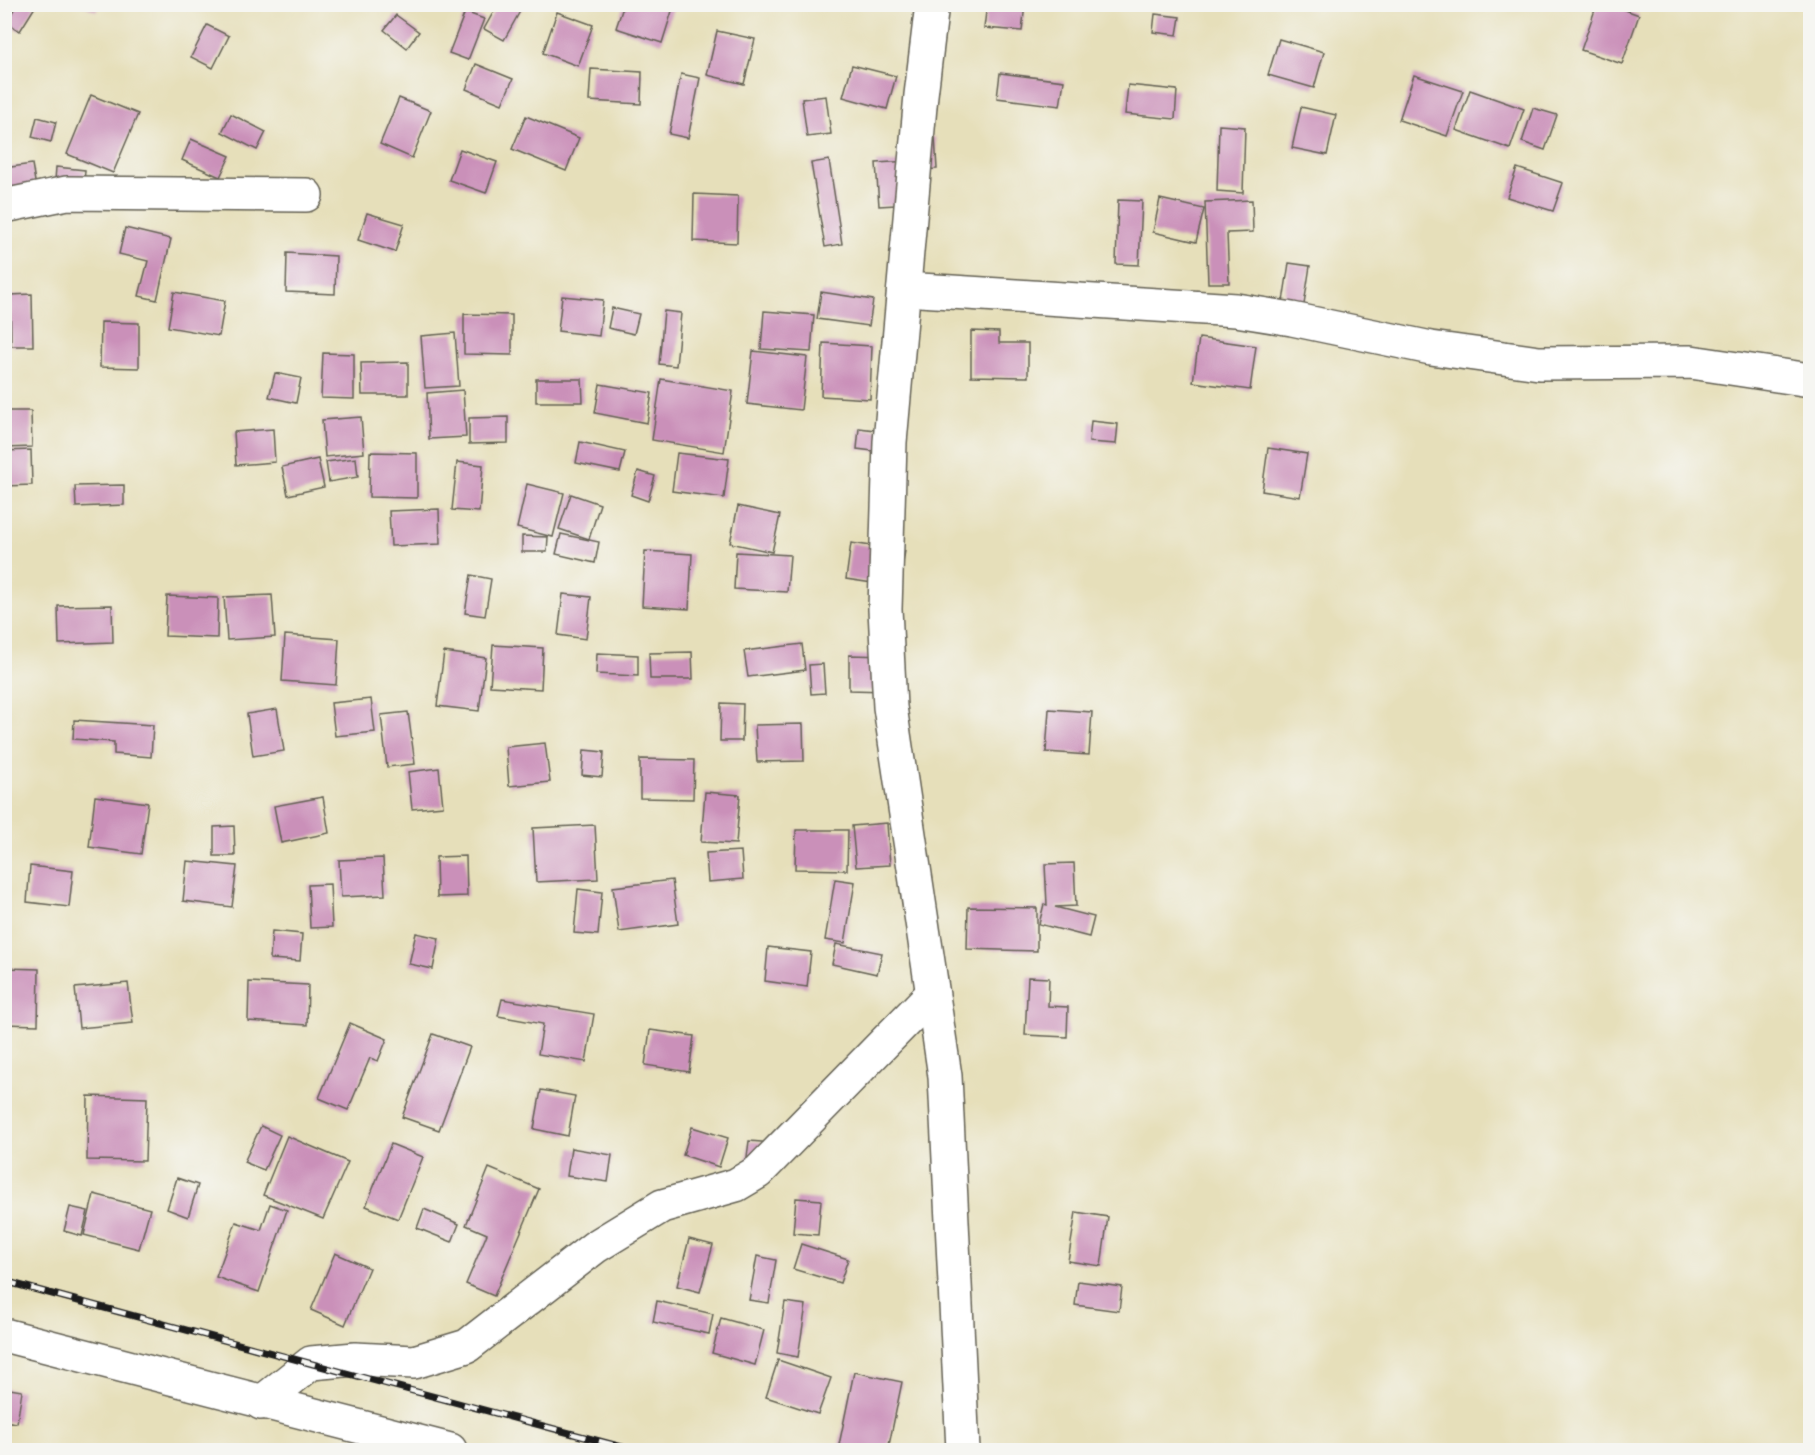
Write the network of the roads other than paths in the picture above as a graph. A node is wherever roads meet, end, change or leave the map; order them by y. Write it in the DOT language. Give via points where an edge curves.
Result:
graph roads {
  1 [pos="932,4"];
  2 [pos="306,195"];
  3 [pos="4,206"];
  4 [pos="904,289"];
  5 [pos="1810,380"];
  6 [pos="933,994"];
  7 [pos="4,1335"];
  8 [pos="261,1403"];
  9 [pos="450,1450"];
  10 [pos="963,1450"];
  1 -- 4 [label="street"];
  2 -- 3 [label="street" via="67,193"];
  4 -- 5 [label="street" via="1236,310 1431,348 1539,363 1691,362"];
  4 -- 6 [label="street" via="890,442 885,609 890,707"];
  6 -- 8 [label="street" via="758,1172 736,1185 662,1206 595,1247 467,1346 414,1362 355,1359 311,1363"];
  6 -- 10 [label="street" via="945,1076"];
  7 -- 8 [label="street"];
  8 -- 9 [label="street"];
}
